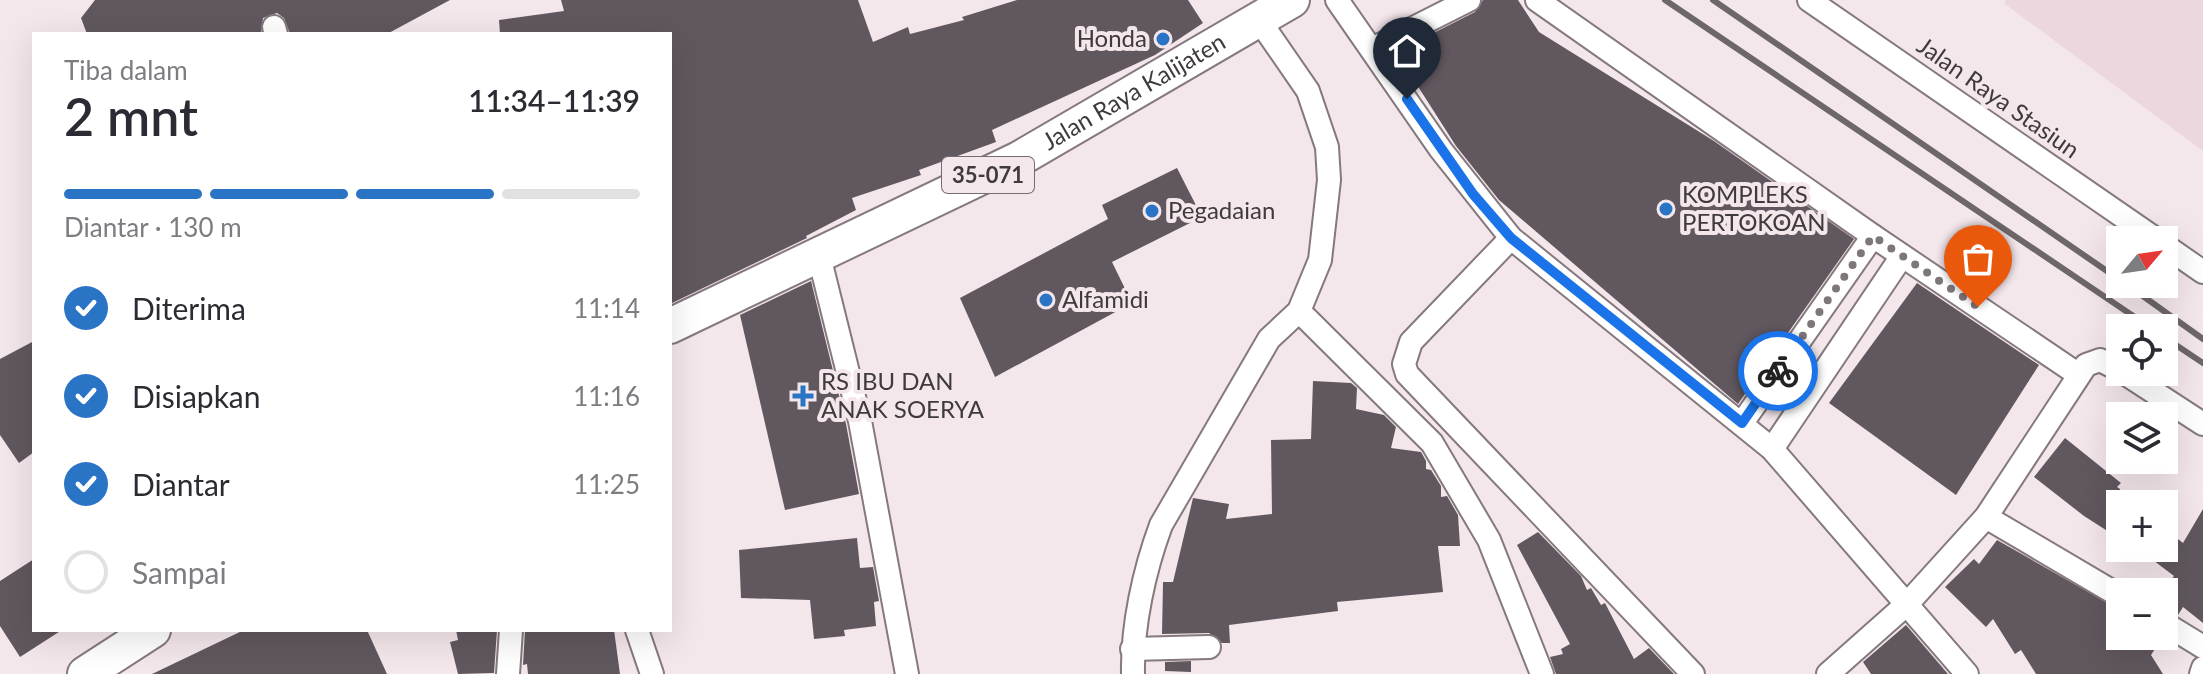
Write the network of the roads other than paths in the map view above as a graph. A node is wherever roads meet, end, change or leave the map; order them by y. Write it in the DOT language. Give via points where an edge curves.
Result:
graph roads {
  1 [pos="1292,0"];
  2 [pos="1337,0"];
  3 [pos="1537,0"];
  4 [pos="1809,0"];
  5 [pos="1466,1"];
  6 [pos="1259,20"];
  7 [pos="1372,49"];
  8 [pos="2137,226"];
  9 [pos="1873,236"];
  10 [pos="1511,238"];
  11 [pos="2178,255"];
  12 [pos="819,256"];
  13 [pos="1902,256"];
  14 [pos="2203,272"];
  15 [pos="1299,311"];
  16 [pos="672,325"];
  17 [pos="2106,363"];
  18 [pos="2079,375"];
  19 [pos="2144,386"];
  20 [pos="1742,423"];
  21 [pos="2203,424"];
  22 [pos="1772,449"];
  23 [pos="1986,517"];
  24 [pos="2106,588"];
  25 [pos="1908,603"];
  26 [pos="150,632"];
  27 [pos="511,632"];
  28 [pos="638,632"];
  29 [pos="2178,632"];
  30 [pos="1209,647"];
  31 [pos="2203,647"];
  32 [pos="1132,649"];
  33 [pos="2203,668"];
  34 [pos="85,674"];
  35 [pos="508,674"];
  36 [pos="652,674"];
  37 [pos="907,674"];
  38 [pos="1133,674"];
  39 [pos="1542,674"];
  40 [pos="1693,674"];
  41 [pos="1828,674"];
  42 [pos="1967,674"];
  43 [pos="2201,674"];
  1 -- 6 [label="main road, Jalan Raya Kalijaten / 35-071"];
  2 -- 7 [label="street"];
  3 -- 9 [label="street"];
  4 -- 8 [label="street, Jalan Raya Stasiun"];
  5 -- 7 [label="street"];
  6 -- 12 [label="main road, Jalan Raya Kalijaten / 35-071" via="1019,159"];
  6 -- 15 [label="street" via="1308,91 1327,147 1329,180 1320,260"];
  7 -- 10 [label="street" via="1473,194"];
  9 -- 13 [label="street"];
  9 -- 20 [label="street"];
  10 -- 20 [label="street"];
  10 -- 40 [label="street" via="1411,342 1404,364 1407,374"];
  11 -- 14 [label="street"];
  12 -- 16 [label="main road, Jalan Raya Kalijaten / 35-071"];
  12 -- 37 [label="street" via="860,421"];
  13 -- 18 [label="street"];
  13 -- 22 [label="street"];
  15 -- 32 [label="street" via="1269,339 1161,525"];
  15 -- 39 [label="street" via="1432,443 1489,540"];
  17 -- 18 [label="street" via="2086,365"];
  18 -- 23 [label="street"];
  19 -- 21 [label="street"];
  20 -- 22 [label="street"];
  22 -- 25 [label="street"];
  23 -- 24 [label="street"];
  23 -- 25 [label="street"];
  25 -- 41 [label="street"];
  25 -- 42 [label="street"];
  26 -- 34 [label="main road"];
  27 -- 35 [label="street"];
  28 -- 36 [label="street"];
  29 -- 31 [label="street"];
  30 -- 32 [label="street"];
  32 -- 38 [label="street"];
  33 -- 43 [label="street"];
}
